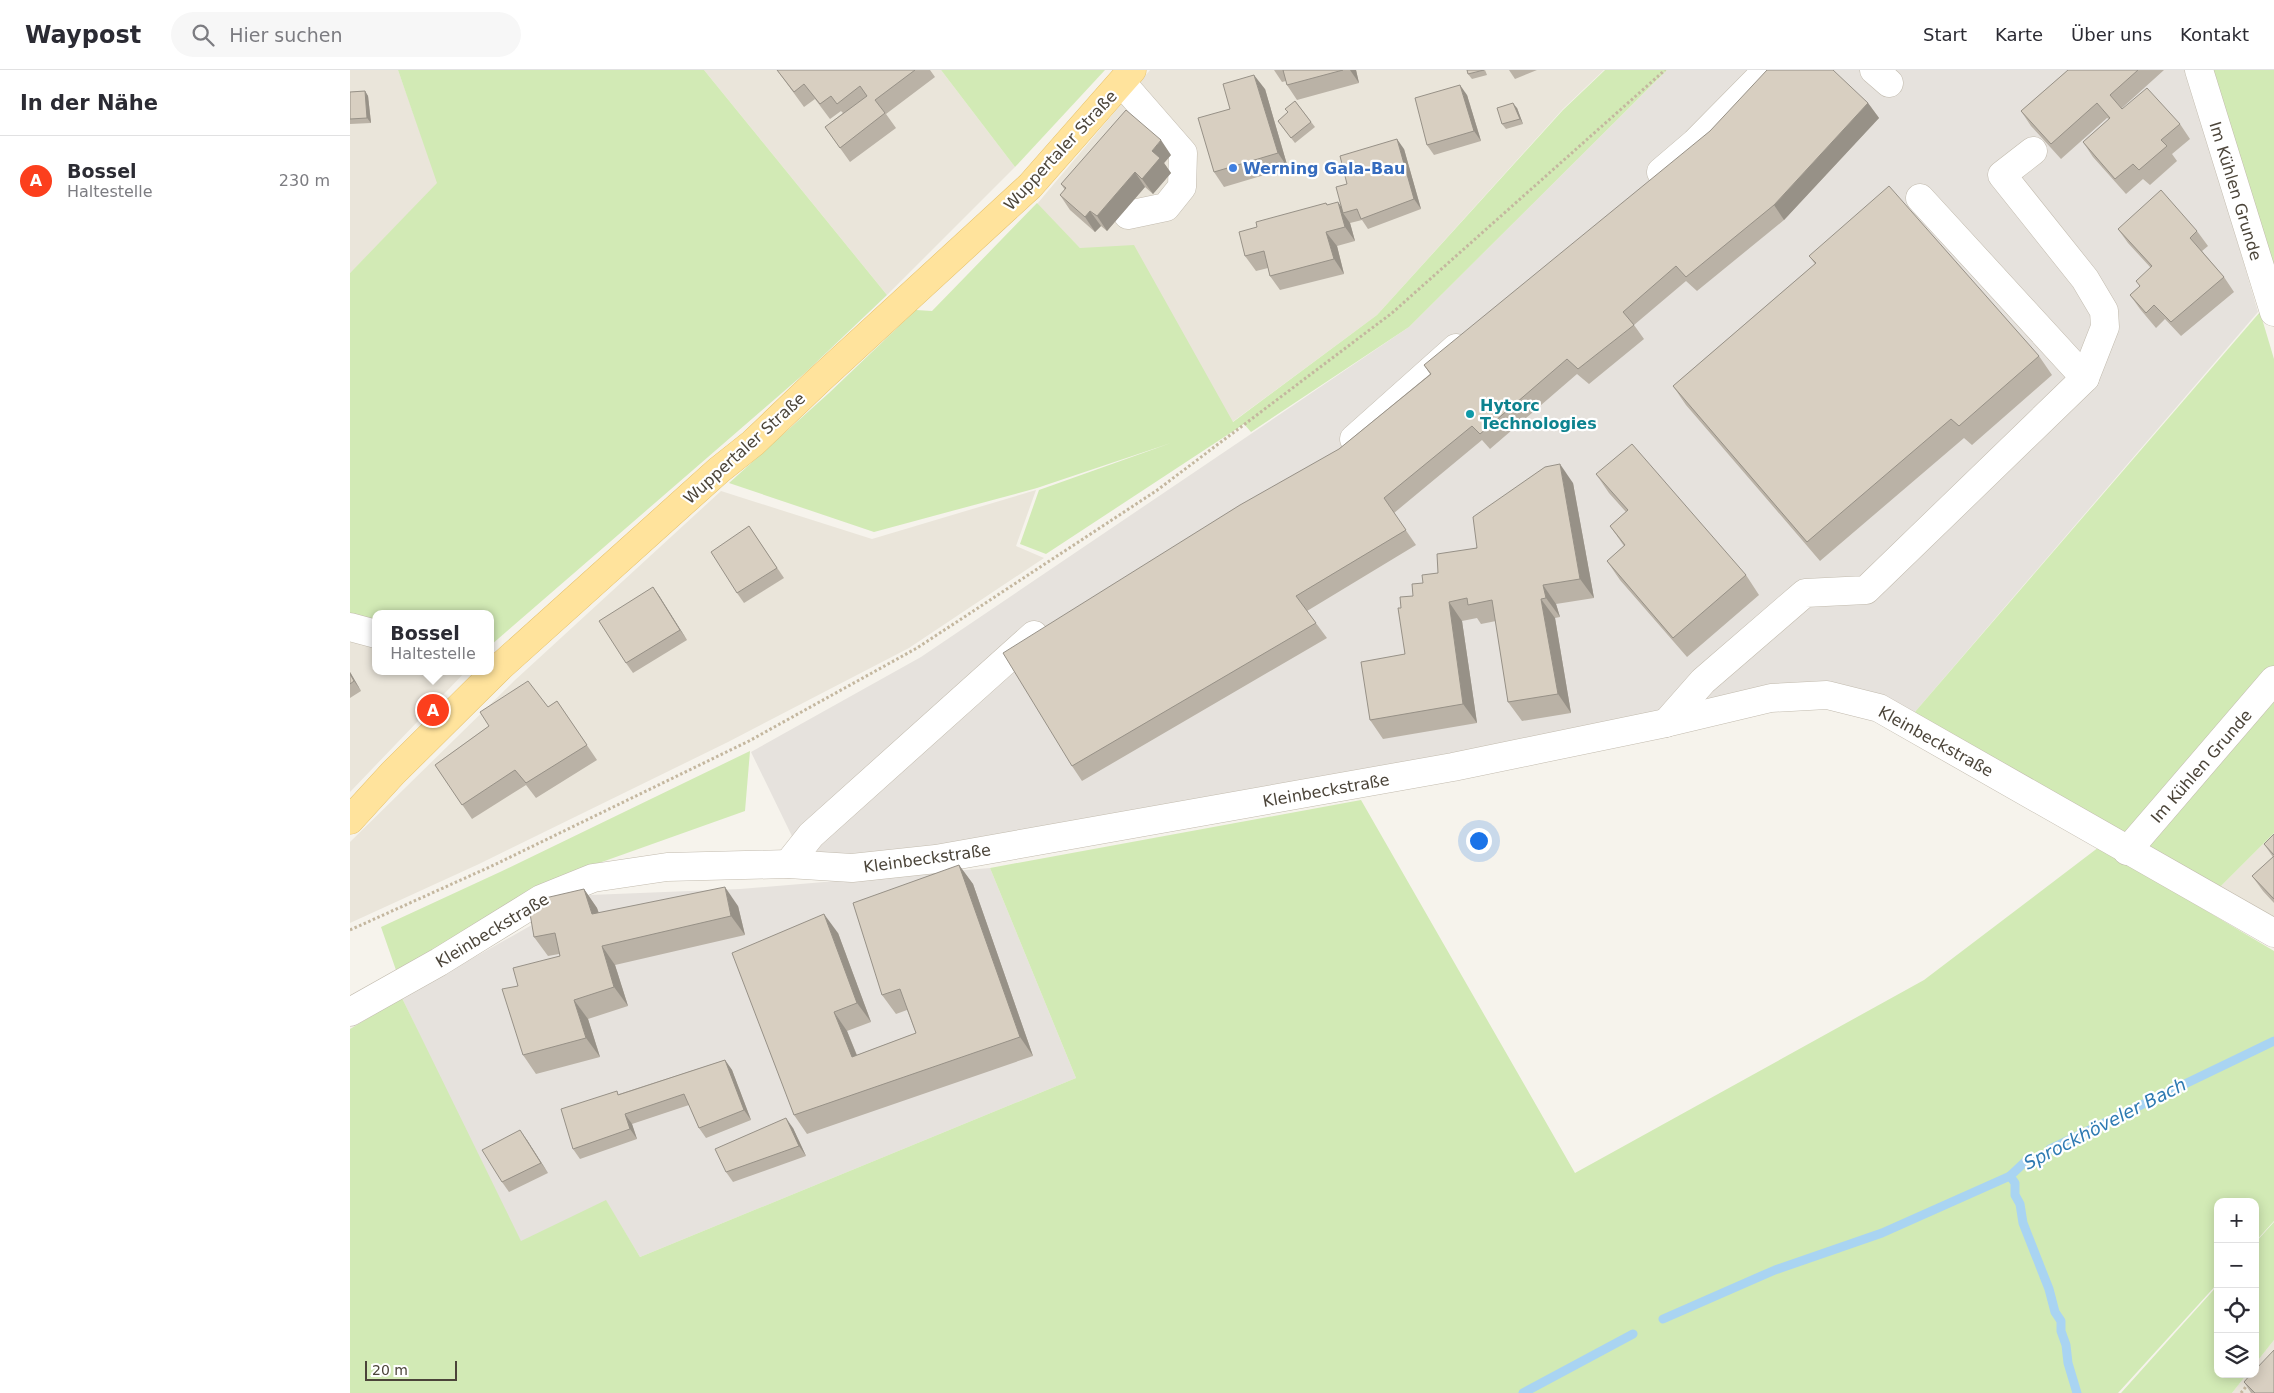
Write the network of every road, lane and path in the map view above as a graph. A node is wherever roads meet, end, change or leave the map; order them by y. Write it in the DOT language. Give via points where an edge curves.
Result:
graph roads {
  1 [pos="1665,70"];
  2 [pos="1767,70"];
  3 [pos="2199,70"];
  4 [pos="1127,76"];
  5 [pos="2033,151"];
  6 [pos="1643,188"];
  7 [pos="1920,198"];
  8 [pos="1128,215"];
  9 [pos="2274,312"];
  10 [pos="1471,335"];
  11 [pos="2085,378"];
  12 [pos="1339,453"];
  13 [pos="1052,624"];
  14 [pos="350,627"];
  15 [pos="372,633"];
  16 [pos="496,664"];
  17 [pos="486,675"];
  18 [pos="2274,680"];
  19 [pos="1666,723"];
  20 [pos="350,820"];
  21 [pos="2127,851"];
  22 [pos="788,864"];
  23 [pos="350,930"];
  24 [pos="2274,933"];
  25 [pos="350,1012"];
  26 [pos="2252,1378"];
  27 [pos="2242,1393"];
  1 -- 23 [label="path" via="1392,313 1156,491 917,648 749,740 494,865"];
  2 -- 6 [label="street" via="1695,143"];
  3 -- 9 [label="street, Im Kühlen Grunde"];
  4 -- 8 [label="street" via="1183,153 1182,186 1166,207"];
  4 -- 16 [label="main road, Wuppertaler Straße" via="1030,186 753,443"];
  5 -- 11 [label="street" via="2002,175 2085,279 2104,311 2105,327"];
  7 -- 11 [label="street"];
  10 -- 12 [label="street"];
  11 -- 19 [label="street" via="1866,590 1805,592 1703,681"];
  13 -- 22 [label="street" via="1035,634 811,835"];
  14 -- 15 [label="street"];
  17 -- 20 [label="main road, Wuppertaler Straße"];
  18 -- 21 [label="street, Im Kühlen Grunde"];
  19 -- 21 [label="street, Kleinbeckstraße" via="1771,698 1827,696 1879,708"];
  19 -- 22 [label="street, Kleinbeckstraße" via="1453,767 936,859 852,868"];
  21 -- 24 [label="street, Kleinbeckstraße"];
  22 -- 25 [label="street, Kleinbeckstraße" via="667,867 593,878 542,899"];
  26 -- 27 [label="path"];
}
